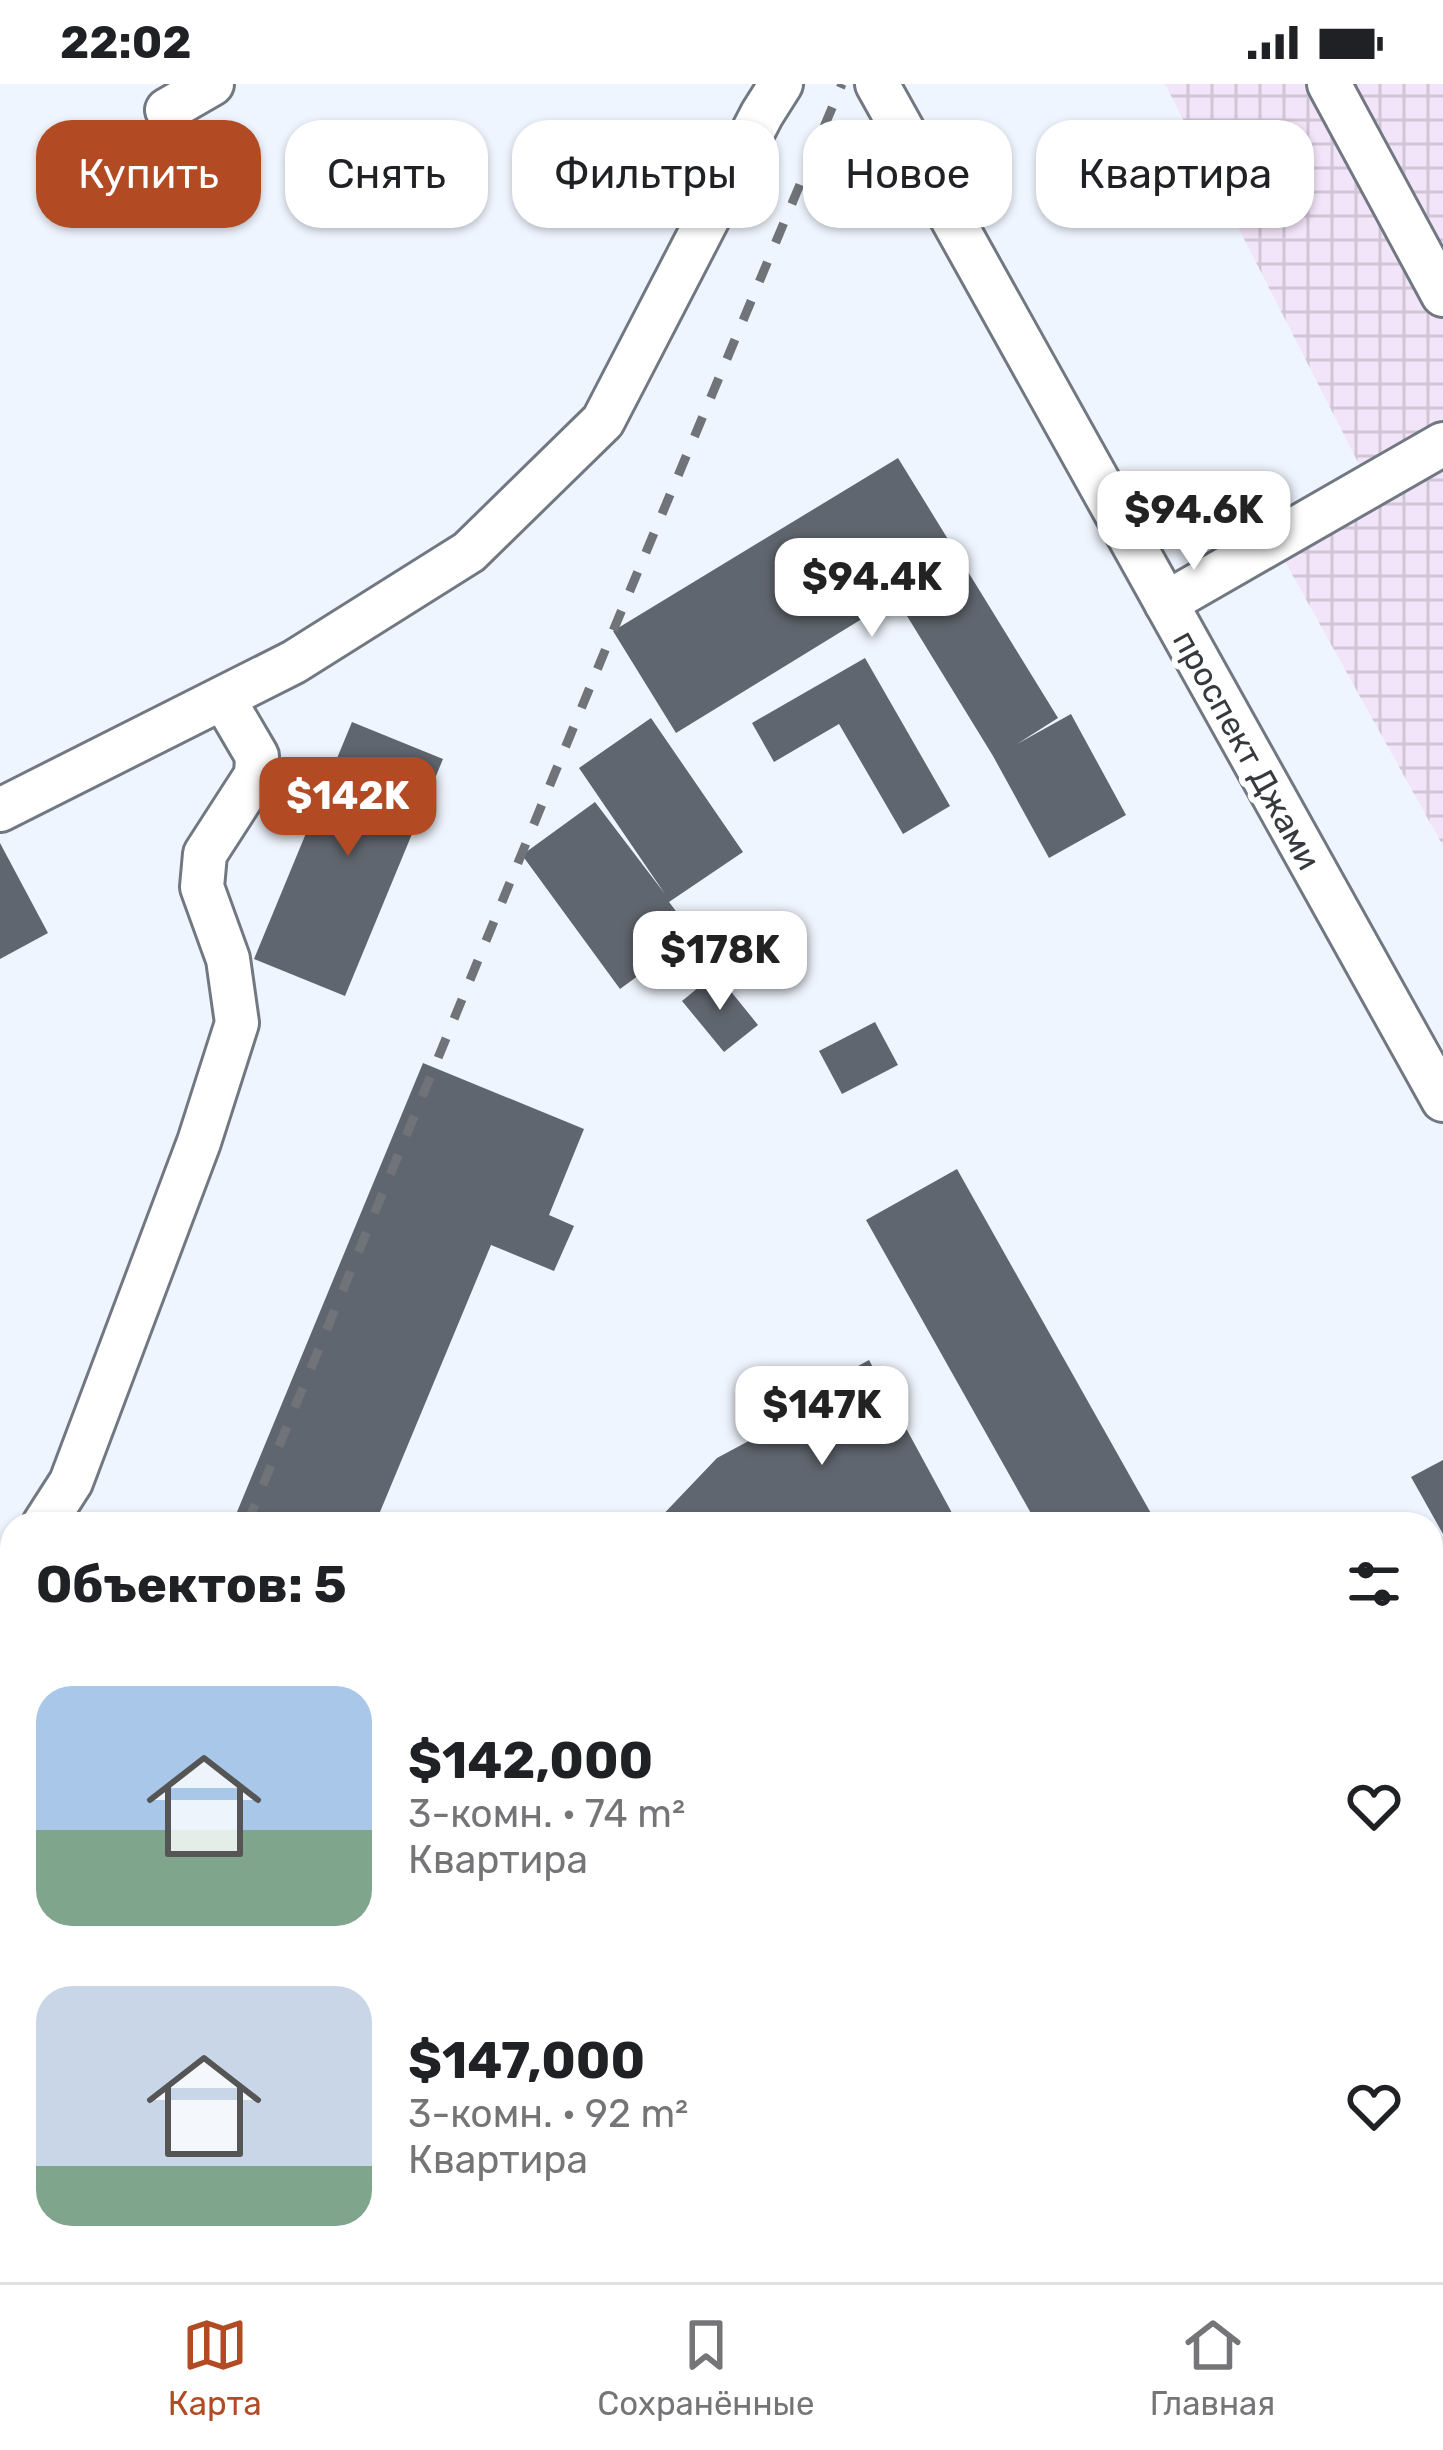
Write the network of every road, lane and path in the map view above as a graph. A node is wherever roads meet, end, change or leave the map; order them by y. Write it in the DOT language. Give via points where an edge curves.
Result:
graph roads {
  1 [pos="212,84"];
  2 [pos="782,84"];
  3 [pos="877,84"];
  4 [pos="1329,84"];
  5 [pos="166,110"];
  6 [pos="1443,295"];
  7 [pos="1443,444"];
  8 [pos="1166,603"];
  9 [pos="223,698"];
  10 [pos="0,810"];
  11 [pos="1443,1100"];
  12 [pos="52,1512"];
  1 -- 5 [label="street"];
  2 -- 9 [label="street" via="604,422 469,552"];
  3 -- 8 [label="street, проспект Джами"];
  4 -- 6 [label="street"];
  7 -- 8 [label="street"];
  8 -- 11 [label="street, проспект Джами"];
  9 -- 10 [label="street"];
  9 -- 12 [label="street" via="257,756 256,775 205,854 203,870 237,1023 71,1482"];
}
